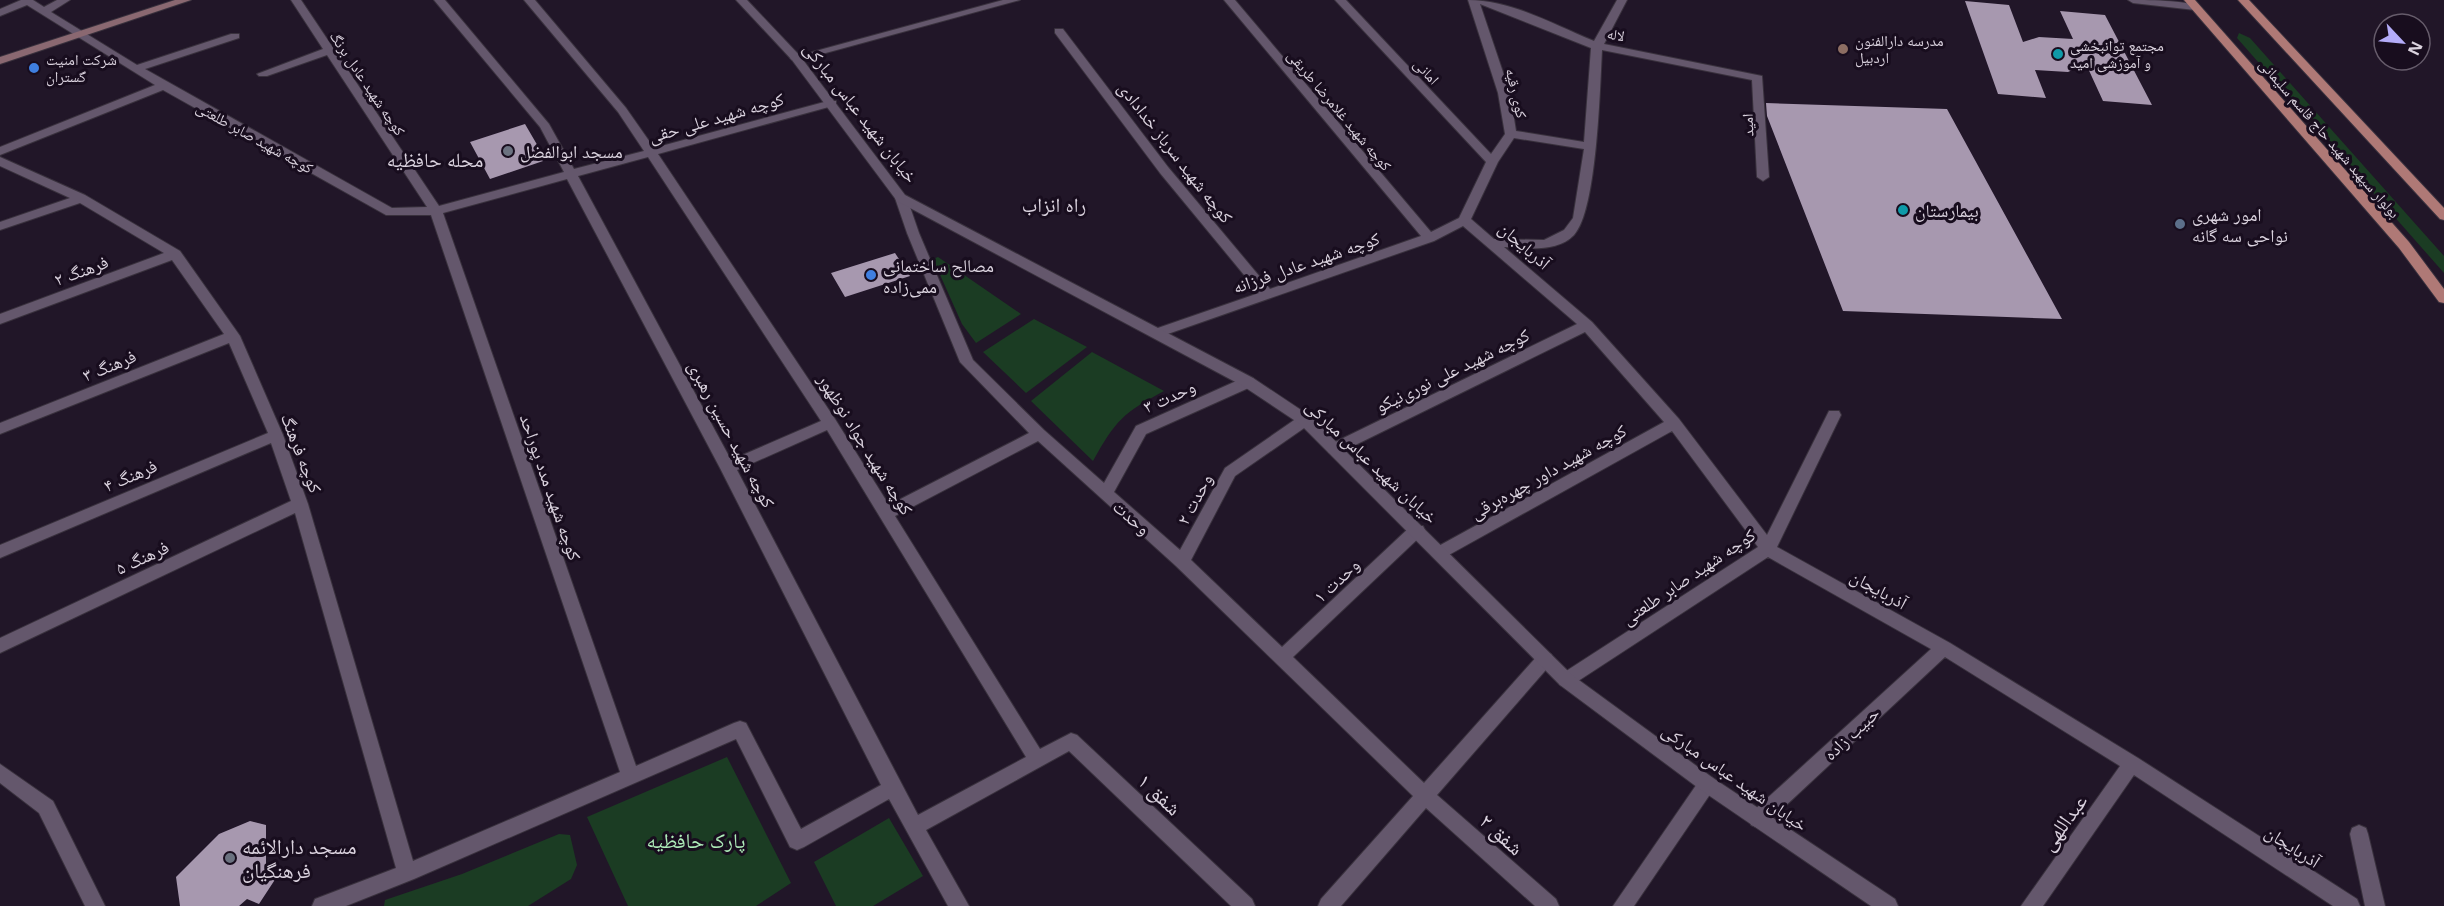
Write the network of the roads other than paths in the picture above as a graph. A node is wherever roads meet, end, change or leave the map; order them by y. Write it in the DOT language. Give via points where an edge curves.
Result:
graph roads {
  1 [pos="64,0"];
  2 [pos="186,0"];
  3 [pos="296,0"];
  4 [pos="439,0"];
  5 [pos="529,0"];
  6 [pos="741,0"];
  7 [pos="1015,0"];
  8 [pos="1229,0"];
  9 [pos="1340,0"];
  10 [pos="1473,0"];
  11 [pos="1478,0"];
  12 [pos="1622,0"];
  13 [pos="2133,0"];
  14 [pos="2243,0"];
  15 [pos="2192,3"];
  16 [pos="1507,4"];
  17 [pos="43,12"];
  18 [pos="0,13"];
  19 [pos="1059,31"];
  20 [pos="235,36"];
  21 [pos="81,37"];
  22 [pos="1597,46"];
  23 [pos="328,51"];
  24 [pos="796,58"];
  25 [pos="0,61"];
  26 [pos="135,69"];
  27 [pos="263,74"];
  28 [pos="1754,76"];
  29 [pos="164,86"];
  30 [pos="832,103"];
  31 [pos="1510,134"];
  32 [pos="1590,146"];
  33 [pos="0,151"];
  34 [pos="652,154"];
  35 [pos="0,161"];
  36 [pos="1492,162"];
  37 [pos="572,173"];
  38 [pos="1763,177"];
  39 [pos="81,198"];
  40 [pos="902,198"];
  41 [pos="436,212"];
  42 [pos="2444,216"];
  43 [pos="1464,220"];
  44 [pos="0,226"];
  45 [pos="1429,238"];
  46 [pos="1493,243"];
  47 [pos="175,254"];
  48 [pos="1268,295"];
  49 [pos="2444,299"];
  50 [pos="0,320"];
  51 [pos="1587,325"];
  52 [pos="1157,333"];
  53 [pos="233,336"];
  54 [pos="1248,382"];
  55 [pos="1834,415"];
  56 [pos="1305,420"];
  57 [pos="830,423"];
  58 [pos="1674,423"];
  59 [pos="0,429"];
  60 [pos="1040,434"];
  61 [pos="276,435"];
  62 [pos="1334,449"];
  63 [pos="728,468"];
  64 [pos="1105,494"];
  65 [pos="300,504"];
  66 [pos="887,513"];
  67 [pos="1417,530"];
  68 [pos="1768,549"];
  69 [pos="0,552"];
  70 [pos="1441,552"];
  71 [pos="1182,561"];
  72 [pos="0,646"];
  73 [pos="1944,648"];
  74 [pos="1281,658"];
  75 [pos="1545,659"];
  76 [pos="1566,680"];
  77 [pos="1038,761"];
  78 [pos="2132,764"];
  79 [pos="0,772"];
  80 [pos="630,775"];
  81 [pos="1707,784"];
  82 [pos="892,788"];
  83 [pos="1424,795"];
  84 [pos="1758,819"];
  85 [pos="914,827"];
  86 [pos="2359,834"];
  87 [pos="407,873"];
  88 [pos="95,906"];
  89 [pos="322,906"];
  90 [pos="959,906"];
  91 [pos="1245,906"];
  92 [pos="1328,906"];
  93 [pos="1549,906"];
  94 [pos="1623,906"];
  95 [pos="1888,906"];
  96 [pos="2031,906"];
  97 [pos="2350,906"];
  98 [pos="2375,906"];
  1 -- 17 [label="street"];
  2 -- 21 [label="main road"];
  3 -- 23 [label="street, کوچه شهید عادل برنگ"];
  4 -- 37 [label="street, کوچه شهید حسین رهبری" via="545,126"];
  5 -- 34 [label="street, کوچه شهید جواد نوظهور" via="622,110"];
  6 -- 24 [label="street, خیابان شهید عباس مبارکی"];
  7 -- 24 [label="street"];
  8 -- 45 [label="street, کوچه شهید غلامرضا طریقی"];
  9 -- 36 [label="street, امانی"];
  10 -- 31 [label="street, کوی رقیه" via="1504,93"];
  11 -- 16 [label="street, لاله"];
  12 -- 22 [label="street"];
  13 -- 15 [label="street"];
  14 -- 42 [label="main road, بولوار سپهبد شهید حاج قاسم سلیمانی"];
  15 -- 49 [label="main road, بولوار سپهبد شهید حاج قاسم سلیمانی" via="2404,245"];
  16 -- 22 [label="street, لاله"];
  17 -- 18 [label="street, کوچه شهید صابر طلعتی" via="28,1"];
  17 -- 21 [label="street, کوچه شهید صابر طلعتی"];
  19 -- 48 [label="street, کوچه شهید سرباز خدادادی" via="1164,170"];
  20 -- 26 [label="street"];
  21 -- 25 [label="main road"];
  21 -- 26 [label="street, کوچه شهید صابر طلعتی"];
  22 -- 28 [label="street, لاله"];
  22 -- 32 [label="street"];
  23 -- 27 [label="street"];
  23 -- 41 [label="street, کوچه شهید عادل برنگ"];
  24 -- 30 [label="street, خیابان شهید عباس مبارکی"];
  26 -- 29 [label="street, کوچه شهید صابر طلعتی"];
  28 -- 38 [label="street, امید" via="1760,80"];
  29 -- 33 [label="street"];
  29 -- 41 [label="street, کوچه شهید صابر طلعتی" via="390,213"];
  30 -- 34 [label="street, کوچه شهید علی حقی"];
  30 -- 40 [label="street, خیابان شهید عباس مبارکی"];
  31 -- 32 [label="street"];
  31 -- 36 [label="street, کوی رقیه"];
  32 -- 46 [label="street" via="1579,218 1569,233 1546,244"];
  34 -- 37 [label="street, کوچه شهید علی حقی"];
  34 -- 57 [label="street, کوچه شهید جواد نوظهور"];
  35 -- 39 [label="street, کوچه فرهنگ"];
  36 -- 43 [label="street, کوی رقیه"];
  37 -- 41 [label="street, کوچه شهید علی حقی"];
  37 -- 63 [label="street, کوچه شهید حسین رهبری"];
  39 -- 44 [label="street"];
  39 -- 47 [label="street, کوچه فرهنگ"];
  40 -- 52 [label="street, خیابان شهید عباس مبارکی"];
  40 -- 60 [label="street, وحدت" via="967,362"];
  41 -- 80 [label="street, کوچه شهید مدد پوراحد"];
  43 -- 45 [label="street, کوچه شهید عادل فرزانه"];
  43 -- 46 [label="street, آذربایجان"];
  45 -- 48 [label="street, کوچه شهید عادل فرزانه"];
  46 -- 51 [label="street, آذربایجان"];
  47 -- 50 [label="street, فرهنگ ۲"];
  47 -- 53 [label="street, کوچه فرهنگ"];
  48 -- 52 [label="street, کوچه شهید عادل فرزانه"];
  51 -- 58 [label="street, آذربایجان"];
  51 -- 62 [label="street, کوچه شهید علی نوری‌نیکو"];
  52 -- 54 [label="street, خیابان شهید عباس مبارکی"];
  53 -- 59 [label="street, فرهنگ ۳"];
  53 -- 61 [label="street, کوچه فرهنگ"];
  54 -- 56 [label="street, خیابان شهید عباس مبارکی"];
  54 -- 64 [label="street, وحدت ۳" via="1141,429"];
  55 -- 68 [label="street, کوچه شهید صابر طلعتی"];
  56 -- 62 [label="street, خیابان شهید عباس مبارکی"];
  56 -- 71 [label="street, وحدت ۲" via="1230,472"];
  57 -- 63 [label="street"];
  57 -- 66 [label="street, کوچه شهید جواد نوظهور"];
  58 -- 68 [label="street, آذربایجان"];
  58 -- 70 [label="street, کوچه شهید داور چهره‌برقی"];
  60 -- 64 [label="street, وحدت"];
  60 -- 66 [label="street"];
  61 -- 65 [label="street, کوچه فرهنگ"];
  61 -- 69 [label="street, فرهنگ ۴"];
  62 -- 67 [label="street, خیابان شهید عباس مبارکی"];
  63 -- 82 [label="street, کوچه شهید حسین رهبری"];
  64 -- 71 [label="street, وحدت"];
  65 -- 72 [label="street, فرهنگ ۵"];
  65 -- 87 [label="street, کوچه فرهنگ"];
  66 -- 77 [label="street, کوچه شهید جواد نوظهور"];
  67 -- 70 [label="street, خیابان شهید عباس مبارکی"];
  67 -- 74 [label="street, وحدت ۱"];
  68 -- 73 [label="street, آذربایجان"];
  68 -- 76 [label="street, کوچه شهید صابر طلعتی"];
  70 -- 75 [label="street, خیابان شهید عباس مبارکی"];
  71 -- 74 [label="street, وحدت"];
  73 -- 78 [label="street, آذربایجان"];
  73 -- 84 [label="street, حبیب زاده"];
  74 -- 83 [label="street, وحدت"];
  75 -- 76 [label="street, خیابان شهید عباس مبارکی"];
  75 -- 83 [label="street"];
  76 -- 81 [label="street, خیابان شهید عباس مبارکی"];
  77 -- 85 [label="street"];
  77 -- 91 [label="street, شفق ۱" via="1071,741"];
  78 -- 96 [label="street, عبداللهی"];
  78 -- 97 [label="street, آذربایجان"];
  79 -- 88 [label="street" via="46,807"];
  80 -- 82 [label="street" via="740,729 797,841"];
  80 -- 87 [label="street"];
  81 -- 84 [label="street, خیابان شهید عباس مبارکی"];
  81 -- 94 [label="street"];
  82 -- 85 [label="street, کوچه شهید حسین رهبری"];
  83 -- 92 [label="street"];
  83 -- 93 [label="street, شفق ۲"];
  84 -- 95 [label="street, خیابان شهید عباس مبارکی"];
  85 -- 90 [label="street, کوچه شهید حسین رهبری"];
  86 -- 98 [label="street"];
  87 -- 89 [label="street"];
}
